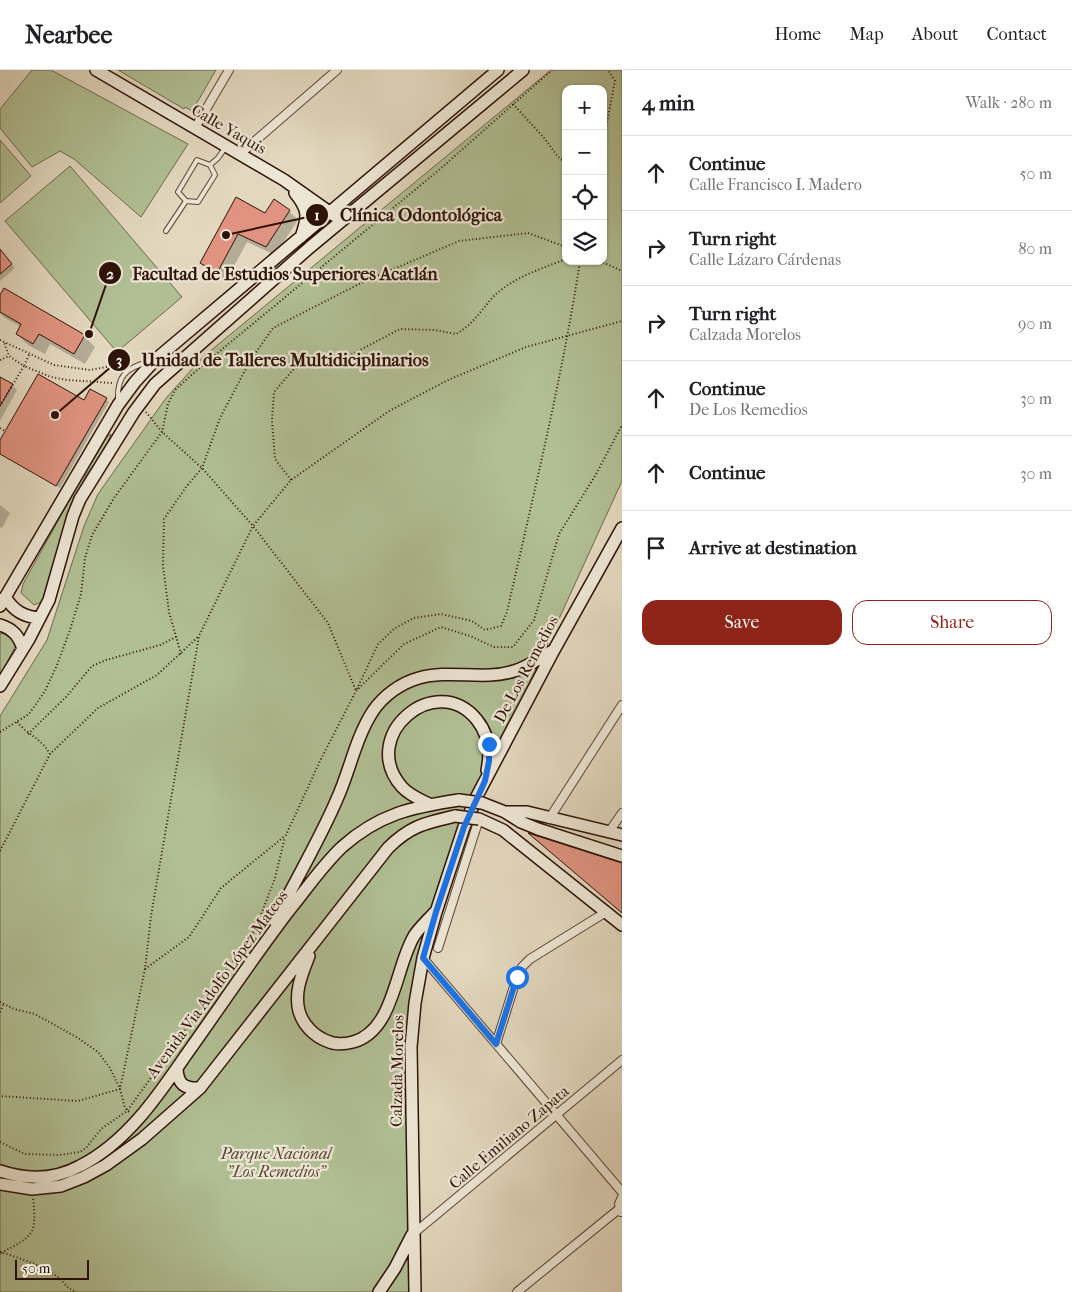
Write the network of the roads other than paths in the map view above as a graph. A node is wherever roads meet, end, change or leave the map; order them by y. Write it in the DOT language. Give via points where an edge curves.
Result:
graph roads {
  1 [pos="96,70"];
  2 [pos="229,70"];
  3 [pos="337,70"];
  4 [pos="498,70"];
  5 [pos="523,70"];
  6 [pos="195,128"];
  7 [pos="226,146"];
  8 [pos="240,154"];
  9 [pos="210,165"];
  10 [pos="284,180"];
  11 [pos="186,201"];
  12 [pos="330,213"];
  13 [pos="342,221"];
  14 [pos="166,231"];
  15 [pos="300,238"];
  16 [pos="150,362"];
  17 [pos="118,405"];
  18 [pos="622,528"];
  19 [pos="3,602"];
  20 [pos="40,618"];
  21 [pos="0,625"];
  22 [pos="23,649"];
  23 [pos="554,650"];
  24 [pos="0,686"];
  25 [pos="622,704"];
  26 [pos="485,781"];
  27 [pos="431,804"];
  28 [pos="505,812"];
  29 [pos="622,813"];
  30 [pos="479,819"];
  31 [pos="549,819"];
  32 [pos="464,827"];
  33 [pos="609,832"];
  34 [pos="622,836"];
  35 [pos="622,856"];
  36 [pos="436,912"];
  37 [pos="606,912"];
  38 [pos="622,926"];
  39 [pos="314,943"];
  40 [pos="263,945"];
  41 [pos="438,948"];
  42 [pos="423,958"];
  43 [pos="496,1044"];
  44 [pos="622,1060"];
  45 [pos="177,1069"];
  46 [pos="200,1088"];
  47 [pos="557,1115"];
  48 [pos="0,1171"];
  49 [pos="0,1184"];
  50 [pos="622,1192"];
  51 [pos="622,1197"];
  52 [pos="621,1212"];
  53 [pos="413,1234"];
  54 [pos="379,1292"];
  55 [pos="415,1292"];
  56 [pos="517,1292"];
  1 -- 6 [label="main road, Calle Yaquis"];
  2 -- 6 [label="street"];
  3 -- 8 [label="street"];
  4 -- 12 [label="main road"];
  5 -- 13 [label="main road"];
  6 -- 7 [label="main road, Calle Yaquis"];
  7 -- 8 [label="main road, Calle Yaquis"];
  7 -- 9 [label="lane"];
  8 -- 10 [label="main road, Calle Yaquis"];
  9 -- 11 [label="lane" via="215,175 198,202"];
  9 -- 11 [label="lane" via="197,160 178,192"];
  10 -- 12 [label="main road, Calle Yaquis"];
  10 -- 15 [label="main road" via="306,208 307,221"];
  11 -- 14 [label="lane"];
  12 -- 13 [label="main road, Calle Yaquis"];
  12 -- 15 [label="main road"];
  13 -- 20 [label="main road" via="155,384 139,404 80,500"];
  15 -- 16 [label="main road"];
  16 -- 17 [label="main road"];
  16 -- 17 [label="lane" via="126,372 118,386"];
  17 -- 19 [label="main road"];
  18 -- 23 [label="main road, De Los Remedios"];
  19 -- 20 [label="main road" via="19,614"];
  20 -- 22 [label="main road"];
  21 -- 22 [label="main road" via="15,632"];
  22 -- 24 [label="main road"];
  23 -- 26 [label="main road, De Los Remedios"];
  23 -- 40 [label="main road" via="514,671 419,678 385,697 360,735 337,800"];
  25 -- 31 [label="street"];
  26 -- 27 [label="main road" via="489,744 484,728 473,715 458,706 442,702 424,704 397,724 390,740 388,757 402,788"];
  26 -- 32 [label="main road, De Los Remedios"];
  27 -- 28 [label="main road, Avenida Via Adolfo López Mateos, bridge" via="459,800 482,803"];
  27 -- 40 [label="main road, Avenida Via Adolfo López Mateos" via="382,820 343,847 326,863"];
  28 -- 31 [label="main road" via="527,812"];
  28 -- 35 [label="main road" via="538,829"];
  29 -- 33 [label="street"];
  30 -- 37 [label="main road" via="503,830"];
  30 -- 39 [label="main road, bridge" via="455,816 417,826 401,835"];
  30 -- 41 [label="street"];
  31 -- 33 [label="main road"];
  32 -- 36 [label="main road, Calzada Morelos"];
  33 -- 34 [label="main road"];
  36 -- 39 [label="main road" via="414,936 381,1020 371,1033 359,1040 343,1044 328,1042 301,1020 296,1001 300,979"];
  36 -- 42 [label="main road, Calzada Morelos"];
  37 -- 38 [label="main road"];
  37 -- 43 [label="street" via="522,967"];
  39 -- 46 [label="main road"];
  40 -- 45 [label="main road, Avenida Via Adolfo López Mateos"];
  42 -- 43 [label="street"];
  42 -- 53 [label="main road, Calzada Morelos" via="411,1047"];
  43 -- 47 [label="street"];
  44 -- 47 [label="street, Calle Emiliano Zapata"];
  45 -- 46 [label="main road" via="183,1085 191,1089"];
  45 -- 48 [label="main road, Avenida Via Adolfo López Mateos" via="141,1116 80,1167 36,1178"];
  46 -- 49 [label="main road" via="142,1139 84,1178 61,1186 32,1190"];
  47 -- 50 [label="street"];
  47 -- 53 [label="street, Calle Emiliano Zapata"];
  51 -- 52 [label="street" via="619,1204"];
  52 -- 56 [label="street"];
  53 -- 54 [label="main road" via="396,1268"];
  53 -- 55 [label="main road, Calzada Morelos"];
}
